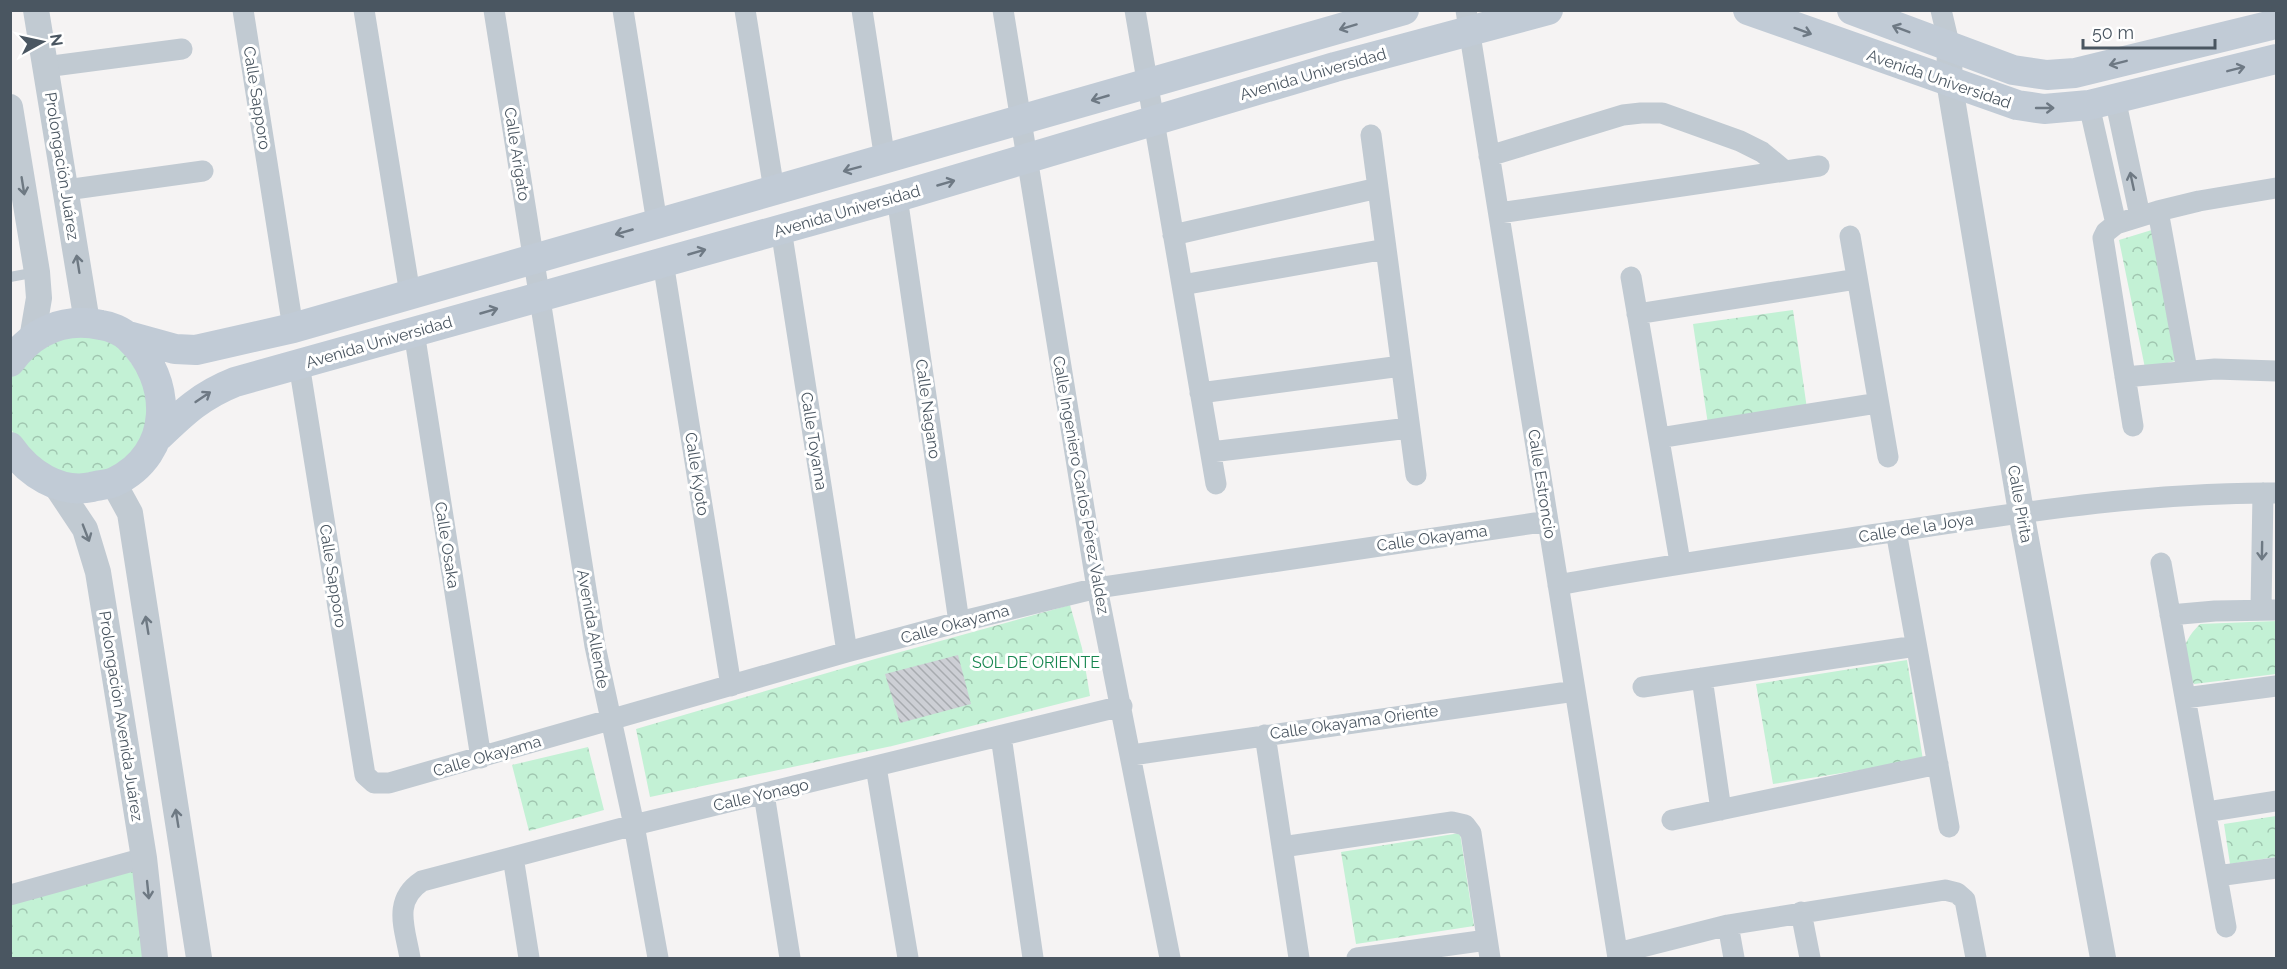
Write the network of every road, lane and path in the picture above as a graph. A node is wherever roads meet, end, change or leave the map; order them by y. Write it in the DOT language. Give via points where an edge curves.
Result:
graph roads {
  1 [pos="36,10"];
  2 [pos="243,10"];
  3 [pos="364,10"];
  4 [pos="494,10"];
  5 [pos="623,10"];
  6 [pos="745,10"];
  7 [pos="862,10"];
  8 [pos="1003,10"];
  9 [pos="1135,10"];
  10 [pos="1548,10"];
  11 [pos="1748,10"];
  12 [pos="1852,10"];
  13 [pos="1941,10"];
  14 [pos="1392,12"];
  15 [pos="1467,21"];
  16 [pos="2277,24"];
  17 [pos="1950,48"];
  18 [pos="182,49"];
  19 [pos="2277,59"];
  20 [pos="45,67"];
  21 [pos="1949,81"];
  22 [pos="1147,84"];
  23 [pos="2102,102"];
  24 [pos="10,107"];
  25 [pos="1153,120"];
  26 [pos="1020,121"];
  27 [pos="1371,135"];
  28 [pos="1489,156"];
  29 [pos="1027,159"];
  30 [pos="885,160"];
  31 [pos="1820,166"];
  32 [pos="203,171"];
  33 [pos="1785,171"];
  34 [pos="1378,188"];
  35 [pos="2277,188"];
  36 [pos="66,190"];
  37 [pos="774,190"];
  38 [pos="897,197"];
  39 [pos="1498,213"];
  40 [pos="2149,214"];
  41 [pos="657,223"];
  42 [pos="2116,224"];
  43 [pos="781,229"];
  44 [pos="1173,235"];
  45 [pos="1850,236"];
  46 [pos="1386,249"];
  47 [pos="534,259"];
  48 [pos="663,262"];
  49 [pos="37,272"];
  50 [pos="10,277"];
  51 [pos="1631,277"];
  52 [pos="1857,279"];
  53 [pos="1182,285"];
  54 [pos="410,294"];
  55 [pos="540,297"];
  56 [pos="1637,314"];
  57 [pos="87,322"];
  58 [pos="293,328"];
  59 [pos="414,332"];
  60 [pos="128,336"];
  61 [pos="32,339"];
  62 [pos="10,362"];
  63 [pos="299,364"];
  64 [pos="1401,366"];
  65 [pos="2187,370"];
  66 [pos="2277,371"];
  67 [pos="2126,377"];
  68 [pos="1200,393"];
  69 [pos="1878,403"];
  70 [pos="2133,426"];
  71 [pos="1410,428"];
  72 [pos="159,436"];
  73 [pos="1659,438"];
  74 [pos="1211,452"];
  75 [pos="14,456"];
  76 [pos="1887,457"];
  77 [pos="1416,475"];
  78 [pos="113,482"];
  79 [pos="55,484"];
  80 [pos="1216,484"];
  81 [pos="2270,493"];
  82 [pos="2021,512"];
  83 [pos="1548,521"];
  84 [pos="1896,531"];
  85 [pos="1680,562"];
  86 [pos="2161,563"];
  87 [pos="1558,585"];
  88 [pos="1097,588"];
  89 [pos="2269,609"];
  90 [pos="2170,615"];
  91 [pos="959,622"];
  92 [pos="1916,646"];
  93 [pos="847,652"];
  94 [pos="1702,678"];
  95 [pos="731,686"];
  96 [pos="2277,686"];
  97 [pos="1643,687"];
  98 [pos="1575,691"];
  99 [pos="2185,698"];
  100 [pos="1122,706"];
  101 [pos="611,721"];
  102 [pos="1265,735"];
  103 [pos="1000,736"];
  104 [pos="1132,754"];
  105 [pos="481,758"];
  106 [pos="1938,764"];
  107 [pos="876,767"];
  108 [pos="374,783"];
  109 [pos="764,794"];
  110 [pos="2277,801"];
  111 [pos="1721,810"];
  112 [pos="2206,812"];
  113 [pos="1672,820"];
  114 [pos="634,825"];
  115 [pos="1949,827"];
  116 [pos="1282,848"];
  117 [pos="513,857"];
  118 [pos="144,858"];
  119 [pos="2277,868"];
  120 [pos="2217,876"];
  121 [pos="10,895"];
  122 [pos="1802,912"];
  123 [pos="1728,925"];
  124 [pos="2226,927"];
  125 [pos="1488,949"];
  126 [pos="1618,956"];
  127 [pos="156,958"];
  128 [pos="200,958"];
  129 [pos="410,958"];
  130 [pos="529,958"];
  131 [pos="658,958"];
  132 [pos="790,958"];
  133 [pos="908,958"];
  134 [pos="1033,958"];
  135 [pos="1170,958"];
  136 [pos="1299,958"];
  137 [pos="1357,958"];
  138 [pos="1734,958"];
  139 [pos="1810,958"];
  140 [pos="1976,958"];
  141 [pos="2103,958"];
  1 -- 20 [label="street, Prolongación Juárez"];
  2 -- 58 [label="street, Calle Sapporo"];
  3 -- 54 [label="street"];
  4 -- 47 [label="street, Calle Arigato"];
  5 -- 41 [label="street"];
  6 -- 37 [label="street"];
  7 -- 30 [label="street"];
  8 -- 26 [label="street, Calle Ingeniero Carlos Pérez Valdez"];
  9 -- 22 [label="street"];
  10 -- 15 [label="main road, Avenida Universidad"];
  11 -- 21 [label="main road, Avenida Universidad, one-way"];
  17 -- 12 [label="main road, Avenida Universidad, one-way"];
  13 -- 17 [label="street"];
  14 -- 22 [label="main road, one-way"];
  15 -- 25 [label="main road, Avenida Universidad" via="1335,67"];
  15 -- 28 [label="street, Calle Estroncio"];
  16 -- 17 [label="main road, Avenida Universidad, one-way" via="2075,73 2047,75 2013,70"];
  17 -- 21 [label="street, Calle Pirita"];
  18 -- 20 [label="street"];
  23 -- 19 [label="main road, Avenida Universidad, one-way"];
  20 -- 36 [label="street, Prolongación Juárez"];
  21 -- 23 [label="main road, Avenida Universidad, one-way" via="2017,105 2044,109"];
  21 -- 82 [label="street, Calle Pirita"];
  22 -- 25 [label="street"];
  22 -- 26 [label="main road, one-way"];
  40 -- 23 [label="street, one-way"];
  23 -- 42 [label="street"];
  24 -- 49 [label="street, one-way"];
  25 -- 29 [label="main road, Avenida Universidad"];
  25 -- 44 [label="street"];
  26 -- 29 [label="street, Calle Ingeniero Carlos Pérez Valdez"];
  26 -- 30 [label="main road"];
  27 -- 34 [label="street"];
  28 -- 33 [label="street" via="1623,115 1662,113 1740,141 1762,152"];
  28 -- 39 [label="street, Calle Estroncio"];
  38 -- 29 [label="main road, Avenida Universidad, one-way"];
  29 -- 88 [label="street, Calle Ingeniero Carlos Pérez Valdez"];
  30 -- 37 [label="main road, one-way"];
  31 -- 33 [label="street"];
  32 -- 36 [label="street"];
  33 -- 39 [label="street"];
  34 -- 44 [label="street"];
  34 -- 46 [label="street"];
  35 -- 40 [label="street"];
  57 -- 36 [label="street, Prolongación Juárez, one-way"];
  37 -- 41 [label="main road"];
  38 -- 43 [label="main road, Avenida Universidad"];
  38 -- 91 [label="street, Calle Nagano"];
  39 -- 83 [label="street, Calle Estroncio"];
  40 -- 42 [label="street"];
  40 -- 65 [label="street"];
  41 -- 47 [label="main road, one-way"];
  42 -- 67 [label="street" via="2103,238"];
  48 -- 43 [label="main road, Avenida Universidad, one-way"];
  43 -- 93 [label="street, Calle Toyama"];
  44 -- 53 [label="street"];
  45 -- 52 [label="street"];
  46 -- 53 [label="street"];
  46 -- 64 [label="street"];
  47 -- 54 [label="main road"];
  47 -- 55 [label="street, Calle Arigato"];
  48 -- 55 [label="main road, Avenida Universidad"];
  48 -- 95 [label="street, Calle Kyoto"];
  49 -- 50 [label="lane"];
  49 -- 61 [label="street" via="39,298"];
  51 -- 56 [label="street"];
  52 -- 56 [label="street"];
  52 -- 69 [label="street"];
  53 -- 68 [label="street"];
  54 -- 58 [label="main road"];
  59 -- 55 [label="main road, Avenida Universidad, one-way"];
  55 -- 101 [label="street, Avenida Allende" via="595,646"];
  56 -- 73 [label="street"];
  57 -- 60 [label="main road" via="109,326"];
  57 -- 61 [label="main road" via="67,323"];
  58 -- 60 [label="main road" via="196,350 175,349"];
  59 -- 63 [label="main road, Avenida Universidad"];
  59 -- 105 [label="street, Calle Osaka"];
  60 -- 72 [label="main road" via="149,362 158,385 162,406"];
  61 -- 62 [label="main road"];
  72 -- 63 [label="main road, Avenida Universidad, one-way" via="212,391"];
  63 -- 108 [label="street, Calle Sapporo" via="365,775"];
  64 -- 68 [label="street"];
  64 -- 71 [label="street"];
  65 -- 66 [label="street"];
  65 -- 67 [label="street"];
  67 -- 70 [label="street"];
  68 -- 74 [label="street"];
  69 -- 73 [label="street"];
  69 -- 76 [label="street"];
  71 -- 74 [label="street"];
  71 -- 77 [label="street"];
  72 -- 78 [label="main road" via="141,464"];
  73 -- 85 [label="street"];
  74 -- 80 [label="street"];
  75 -- 79 [label="main road"];
  78 -- 79 [label="main road" via="84,488"];
  128 -- 78 [label="street, one-way" via="129,513"];
  79 -- 118 [label="street, Prolongación Avenida Juárez, one-way" via="85,529 98,572"];
  81 -- 82 [label="street, Calle de la Joya" via="2115,501"];
  81 -- 89 [label="street, one-way"];
  82 -- 84 [label="street, Calle de la Joya"];
  82 -- 141 [label="street, Calle Pirita"];
  83 -- 87 [label="street, Calle Estroncio"];
  83 -- 88 [label="street, Calle Okayama"];
  84 -- 85 [label="street, Calle de la Joya"];
  84 -- 92 [label="street"];
  85 -- 87 [label="street, Calle de la Joya"];
  86 -- 90 [label="street"];
  87 -- 98 [label="street, Calle Estroncio"];
  88 -- 91 [label="street, Calle Okayama"];
  88 -- 100 [label="street, Calle Ingeniero Carlos Pérez Valdez"];
  89 -- 90 [label="street"];
  90 -- 99 [label="street"];
  91 -- 93 [label="street, Calle Okayama"];
  92 -- 94 [label="street"];
  92 -- 106 [label="street"];
  93 -- 95 [label="street, Calle Okayama"];
  94 -- 97 [label="street"];
  94 -- 111 [label="street"];
  95 -- 101 [label="street, Calle Okayama"];
  96 -- 99 [label="street"];
  98 -- 102 [label="street, Calle Okayama Oriente"];
  98 -- 126 [label="street, Calle Estroncio"];
  99 -- 112 [label="street"];
  100 -- 103 [label="street, Calle Yonago"];
  100 -- 104 [label="street, Calle Ingeniero Carlos Pérez Valdez"];
  101 -- 105 [label="street, Calle Okayama"];
  101 -- 114 [label="street, Avenida Allende"];
  102 -- 104 [label="street, Calle Okayama Oriente"];
  102 -- 116 [label="street"];
  103 -- 107 [label="street, Calle Yonago"];
  103 -- 134 [label="street"];
  104 -- 135 [label="street, Calle Ingeniero Carlos Pérez Valdez"];
  105 -- 108 [label="street, Calle Okayama" via="389,783"];
  106 -- 111 [label="street"];
  106 -- 115 [label="street"];
  107 -- 109 [label="street, Calle Yonago"];
  107 -- 133 [label="street"];
  109 -- 114 [label="street, Calle Yonago"];
  109 -- 132 [label="street"];
  110 -- 112 [label="street"];
  111 -- 113 [label="street"];
  112 -- 120 [label="street"];
  114 -- 117 [label="street, Calle Yonago"];
  114 -- 131 [label="street, Avenida Allende"];
  116 -- 125 [label="street" via="1452,822 1465,825 1471,833"];
  116 -- 136 [label="street"];
  117 -- 129 [label="street, Calle Yonago" via="422,881 411,888 402,908"];
  117 -- 130 [label="street"];
  118 -- 121 [label="street"];
  118 -- 127 [label="street, Prolongación Avenida Juárez, one-way"];
  119 -- 120 [label="street"];
  120 -- 124 [label="street"];
  122 -- 123 [label="street"];
  122 -- 139 [label="street"];
  122 -- 140 [label="street" via="1945,890 1957,893 1965,900"];
  123 -- 126 [label="street"];
  123 -- 138 [label="street"];
  125 -- 137 [label="street"];
}
